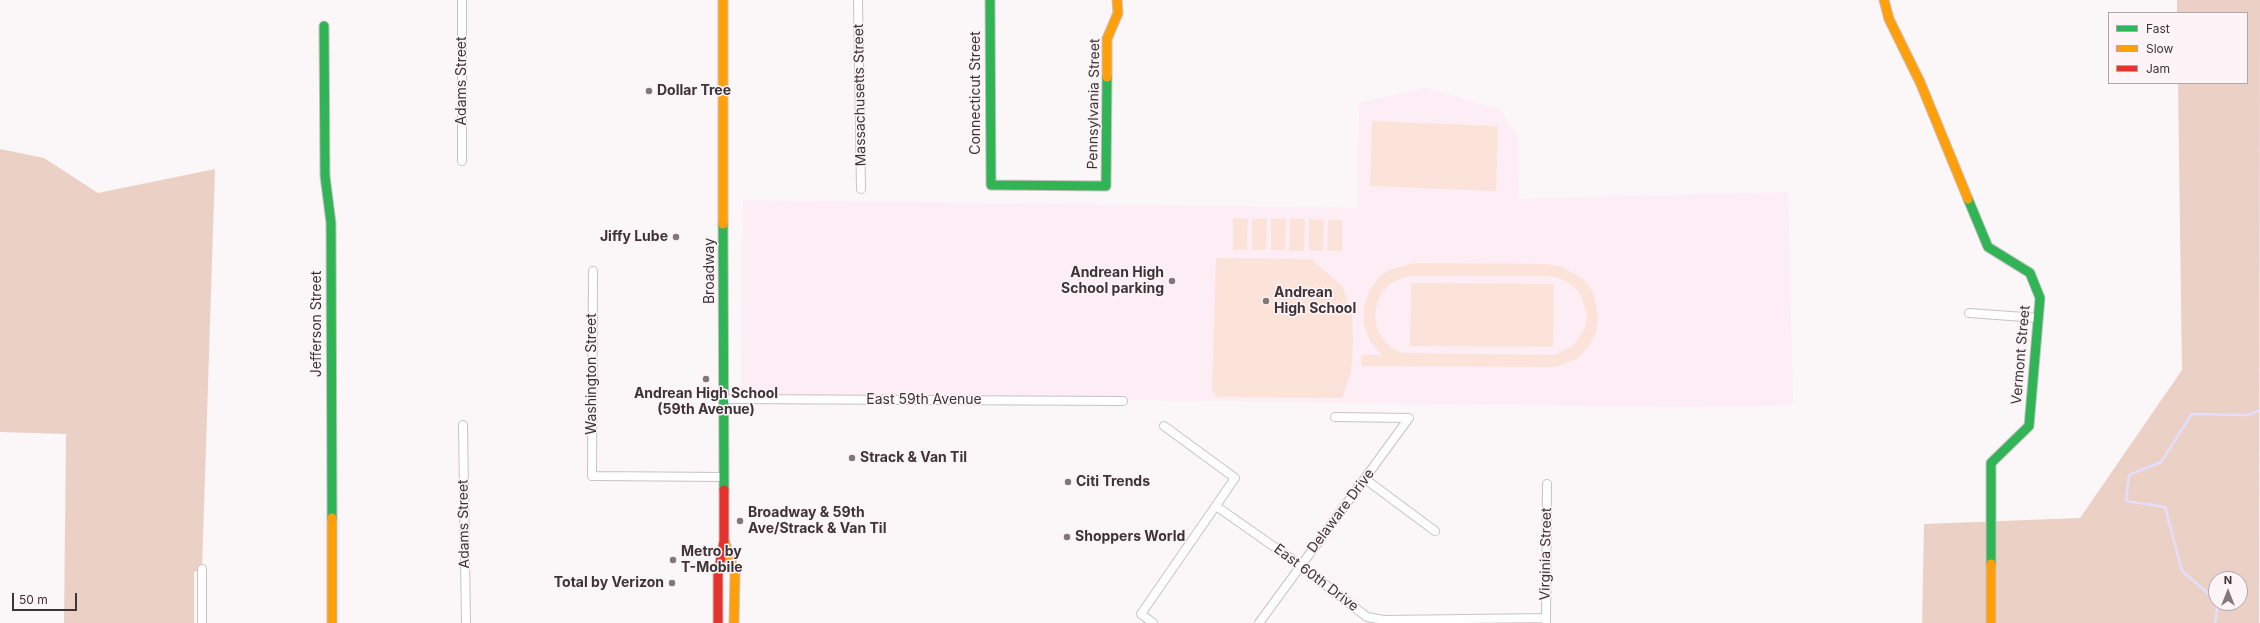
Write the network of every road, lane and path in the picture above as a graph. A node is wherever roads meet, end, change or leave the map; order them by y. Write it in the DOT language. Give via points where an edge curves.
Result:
graph roads {
  1 [pos="462,0"];
  2 [pos="723,0"];
  3 [pos="858,0"];
  4 [pos="990,0"];
  5 [pos="1117,0"];
  6 [pos="1884,0"];
  7 [pos="324,26"];
  8 [pos="462,161"];
  9 [pos="1106,186"];
  10 [pos="861,189"];
  11 [pos="593,271"];
  12 [pos="1969,313"];
  13 [pos="2038,318"];
  14 [pos="724,399"];
  15 [pos="1124,401"];
  16 [pos="1335,417"];
  17 [pos="463,425"];
  18 [pos="1164,426"];
  19 [pos="724,477"];
  20 [pos="1365,479"];
  21 [pos="1547,484"];
  22 [pos="1216,506"];
  23 [pos="1435,531"];
  24 [pos="724,541"];
  25 [pos="1300,565"];
  26 [pos="202,569"];
  27 [pos="1384,621"];
  28 [pos="1546,621"];
  29 [pos="202,623"];
  30 [pos="332,623"];
  31 [pos="466,623"];
  32 [pos="718,623"];
  33 [pos="734,623"];
  34 [pos="1153,623"];
  35 [pos="1259,623"];
  36 [pos="1991,623"];
  1 -- 8 [label="street, Adams Street"];
  2 -- 14 [label="street, Broadway"];
  3 -- 10 [label="street, Massachusetts Street"];
  4 -- 9 [label="street, Connecticut Street" via="990,185"];
  5 -- 9 [label="street, Pennsylvania Street" via="1118,13 1107,40"];
  6 -- 13 [label="street, Vermont Street" via="1889,19 1920,82 1988,247 2030,274 2040,298"];
  7 -- 30 [label="street, Jefferson Street" via="325,176 331,223"];
  11 -- 19 [label="street, Washington Street" via="592,476"];
  12 -- 13 [label="street"];
  13 -- 36 [label="street, Vermont Street" via="2029,426 1991,463"];
  14 -- 15 [label="street, East 59th Avenue"];
  14 -- 19 [label="street, Broadway"];
  16 -- 20 [label="street, Delaware Drive" via="1408,418"];
  17 -- 31 [label="street, Adams Street"];
  18 -- 22 [label="street" via="1235,478"];
  19 -- 24 [label="street, Broadway"];
  20 -- 23 [label="street"];
  20 -- 25 [label="street, Delaware Drive"];
  21 -- 28 [label="street, Virginia Street"];
  22 -- 25 [label="street, East 60th Drive"];
  22 -- 34 [label="street" via="1141,614"];
  24 -- 32 [label="street, Broadway" via="718,574"];
  24 -- 33 [label="street, Broadway" via="735,574"];
  25 -- 27 [label="street, East 60th Drive" via="1367,617"];
  25 -- 35 [label="street, Delaware Drive"];
  26 -- 29 [label="street"];
  27 -- 28 [label="street, East 60th Drive"];
}
